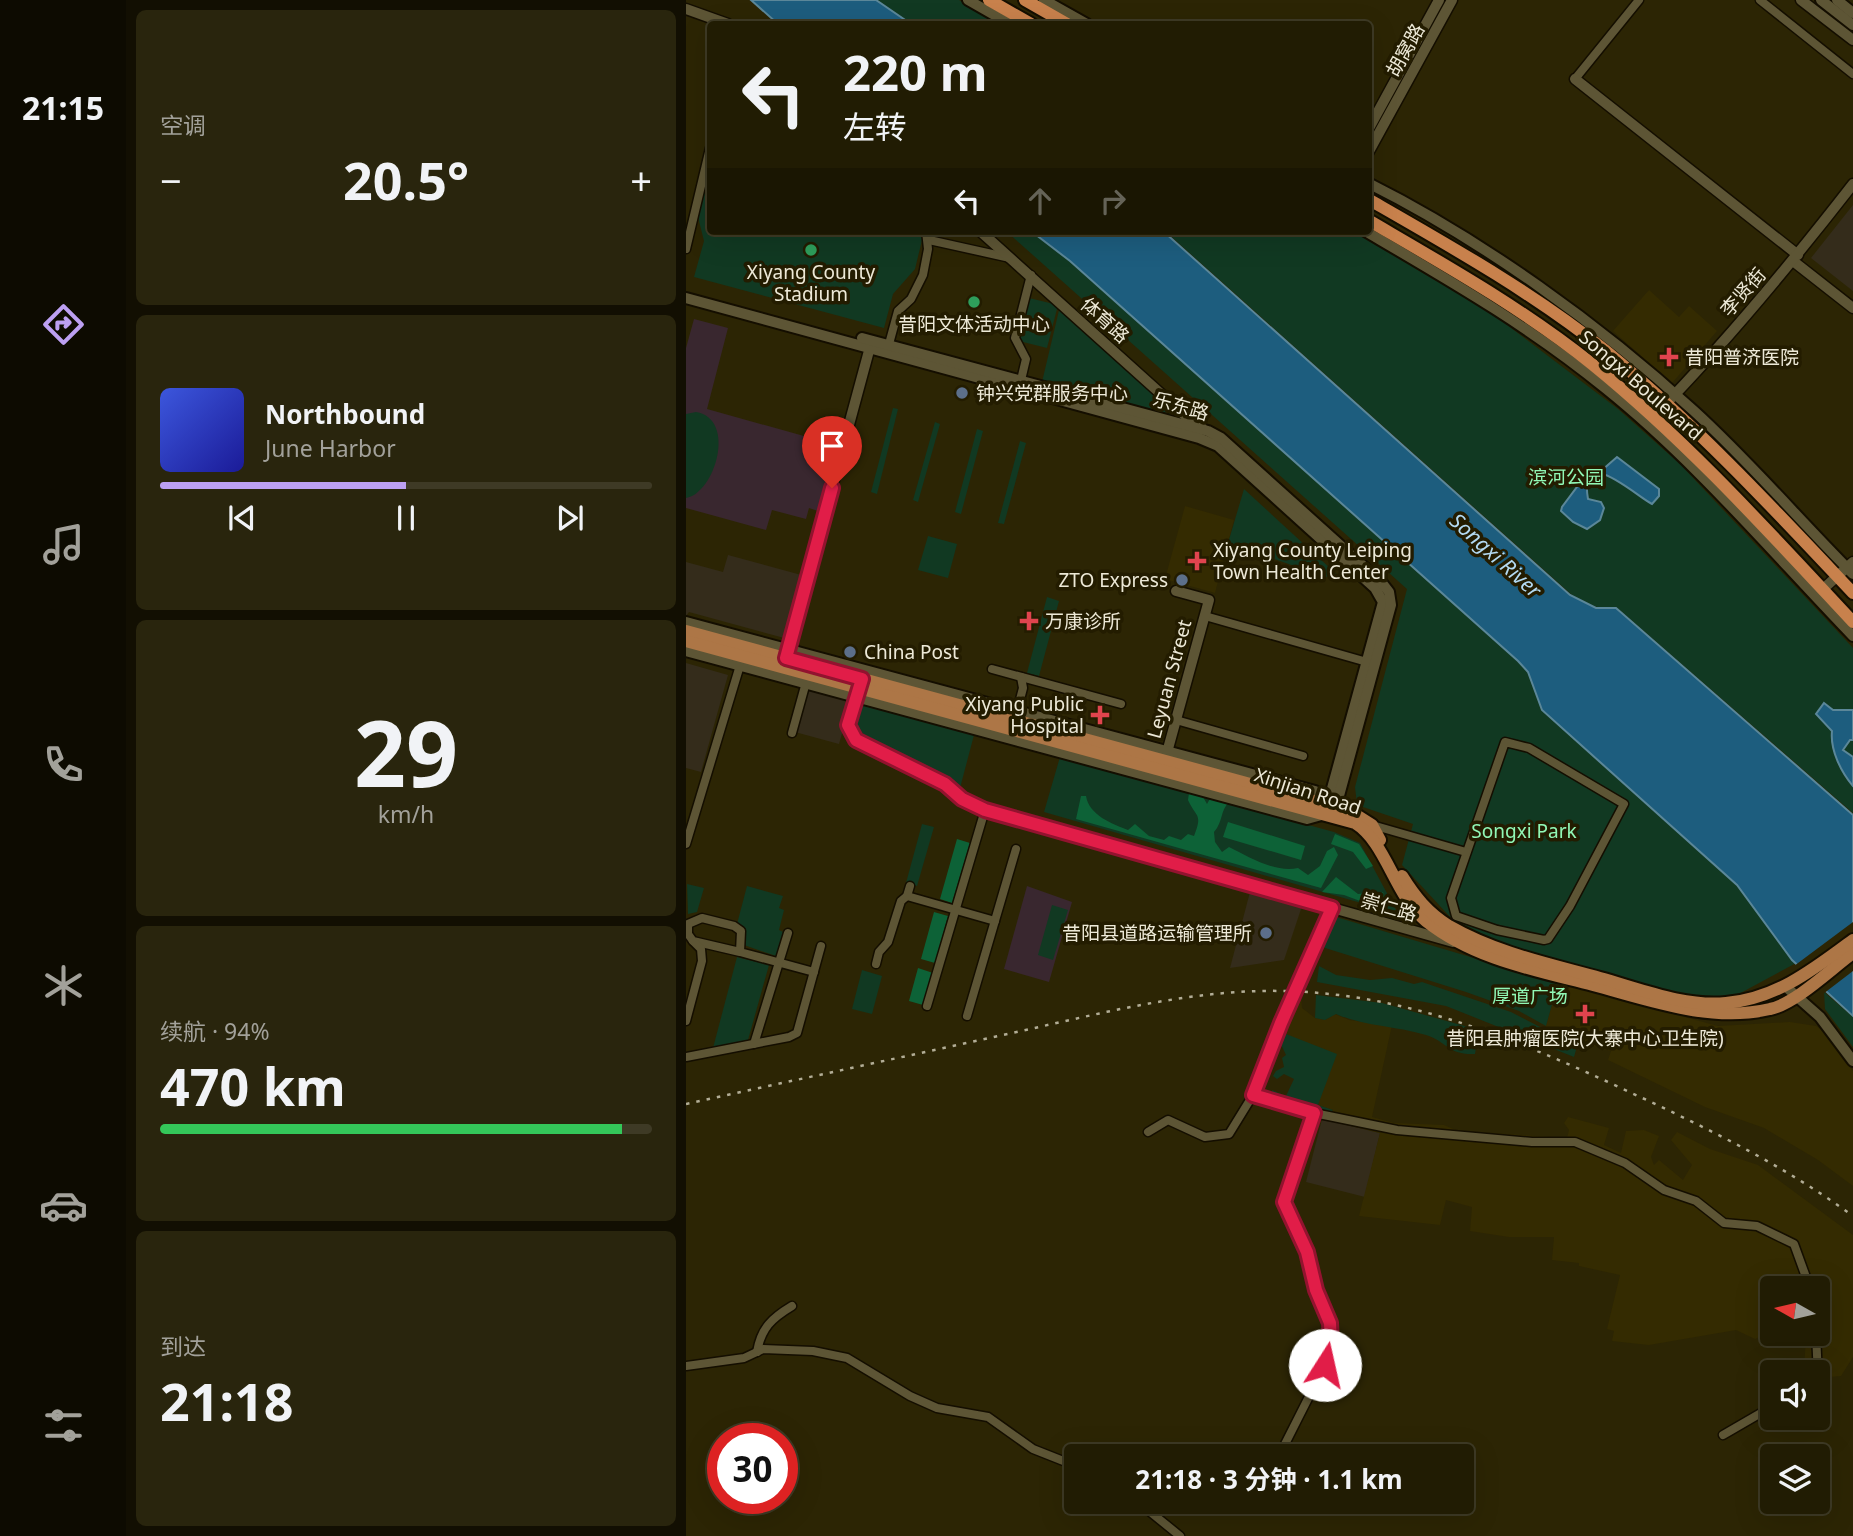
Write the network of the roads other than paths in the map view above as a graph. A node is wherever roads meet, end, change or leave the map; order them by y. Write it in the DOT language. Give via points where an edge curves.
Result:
graph roads {
  1 [pos="968,0"];
  2 [pos="989,0"];
  3 [pos="1025,0"];
  4 [pos="1044,0"];
  5 [pos="1439,0"];
  6 [pos="1452,0"];
  7 [pos="1639,0"];
  8 [pos="1760,0"];
  9 [pos="1801,0"];
  10 [pos="1821,0"];
  11 [pos="1837,0"];
  12 [pos="686,9"];
  13 [pos="1853,13"];
  14 [pos="720,21"];
  15 [pos="1005,21"];
  16 [pos="1026,21"];
  17 [pos="1062,21"];
  18 [pos="1082,21"];
  19 [pos="1853,25"];
  20 [pos="1853,40"];
  21 [pos="1853,74"];
  22 [pos="1575,79"];
  23 [pos="1372,123"];
  24 [pos="1372,146"];
  25 [pos="707,161"];
  26 [pos="1853,184"];
  27 [pos="1372,185"];
  28 [pos="1372,201"];
  29 [pos="1372,222"];
  30 [pos="984,235"];
  31 [pos="1372,235"];
  32 [pos="927,236"];
  33 [pos="686,249"];
  34 [pos="1010,258"];
  35 [pos="1795,258"];
  36 [pos="1031,275"];
  37 [pos="686,291"];
  38 [pos="686,298"];
  39 [pos="1853,308"];
  40 [pos="890,344"];
  41 [pos="870,347"];
  42 [pos="1021,380"];
  43 [pos="1676,395"];
  44 [pos="1665,404"];
  45 [pos="1653,417"];
  46 [pos="1208,431"];
  47 [pos="1847,570"];
  48 [pos="1823,589"];
  49 [pos="1176,591"];
  50 [pos="1853,593"];
  51 [pos="1205,616"];
  52 [pos="686,622"];
  53 [pos="1853,622"];
  54 [pos="686,631"];
  55 [pos="1853,636"];
  56 [pos="686,641"];
  57 [pos="686,651"];
  58 [pos="787,654"];
  59 [pos="739,660"];
  60 [pos="1367,662"];
  61 [pos="992,669"];
  62 [pos="1021,677"];
  63 [pos="804,678"];
  64 [pos="860,688"];
  65 [pos="1121,704"];
  66 [pos="1015,716"];
  67 [pos="1176,720"];
  68 [pos="793,733"];
  69 [pos="1166,756"];
  70 [pos="1303,756"];
  71 [pos="985,810"];
  72 [pos="1330,811"];
  73 [pos="1372,825"];
  74 [pos="686,843"];
  75 [pos="1016,849"];
  76 [pos="1466,852"];
  77 [pos="910,886"];
  78 [pos="907,896"];
  79 [pos="1332,908"];
  80 [pos="956,910"];
  81 [pos="995,921"];
  82 [pos="687,924"];
  83 [pos="788,933"];
  84 [pos="1853,940"];
  85 [pos="693,941"];
  86 [pos="1462,944"];
  87 [pos="821,946"];
  88 [pos="740,952"];
  89 [pos="1853,953"];
  90 [pos="779,962"];
  91 [pos="876,964"];
  92 [pos="814,972"];
  93 [pos="1806,981"];
  94 [pos="1785,986"];
  95 [pos="1795,997"];
  96 [pos="928,1006"];
  97 [pos="967,1016"];
  98 [pos="686,1021"];
  99 [pos="754,1044"];
  100 [pos="686,1057"];
  101 [pos="1853,1061"];
  102 [pos="1253,1095"];
  103 [pos="1314,1113"];
  104 [pos="1149,1132"];
  105 [pos="1806,1276"];
  106 [pos="792,1306"];
  107 [pos="757,1352"];
  108 [pos="686,1366"];
  109 [pos="1760,1414"];
  110 [pos="1723,1435"];
  111 [pos="1285,1444"];
  112 [pos="1064,1461"];
  113 [pos="1153,1514"];
  114 [pos="1180,1536"];
  1 -- 15 [label="main road"];
  2 -- 16 [label="highway"];
  3 -- 17 [label="highway"];
  4 -- 18 [label="main road"];
  5 -- 23 [label="street, 胡窝路"];
  6 -- 24 [label="street, 胡窝路"];
  7 -- 22 [label="street"];
  8 -- 21 [label="street"];
  9 -- 20 [label="street"];
  10 -- 19 [label="main road"];
  11 -- 13 [label="main road"];
  12 -- 14 [label="street"];
  22 -- 35 [label="street"];
  25 -- 33 [label="street"];
  26 -- 35 [label="street, 李贤街"];
  27 -- 43 [label="main road" via="1541,289"];
  28 -- 44 [label="highway, Songxi Boulevard" via="1494,271 1605,351"];
  29 -- 45 [label="highway, Songxi Boulevard" via="1500,297 1589,362"];
  30 -- 34 [label="street, 体育路"];
  31 -- 55 [label="main road" via="1473,294 1604,387 1686,461"];
  32 -- 34 [label="street"];
  32 -- 40 [label="street" via="923,275 911,299 898,311"];
  34 -- 36 [label="street, 体育路"];
  35 -- 39 [label="street"];
  35 -- 43 [label="street, 李贤街"];
  36 -- 42 [label="street" via="1015,338 1026,359"];
  36 -- 46 [label="street, 体育路" via="1182,413"];
  37 -- 40 [label="main road, 乐东路"];
  38 -- 41 [label="main road, 乐东路"];
  40 -- 42 [label="main road, 乐东路"];
  41 -- 58 [label="street"];
  41 -- 60 [label="main road, 乐东路" via="1218,446 1382,596"];
  42 -- 46 [label="main road, 乐东路"];
  43 -- 44 [label="street, 李贤街"];
  43 -- 47 [label="main road"];
  44 -- 45 [label="street, 李贤街"];
  44 -- 47 [label="highway, Songxi Boulevard"];
  45 -- 48 [label="highway, Songxi Boulevard"];
  46 -- 72 [label="main road, 乐东路" via="1222,438 1389,592 1391,605"];
  47 -- 48 [label="street"];
  47 -- 50 [label="highway, Songxi Boulevard"];
  48 -- 53 [label="highway, Songxi Boulevard"];
  49 -- 51 [label="street, Leyuan Street" via="1209,600"];
  51 -- 60 [label="street"];
  51 -- 67 [label="street, Leyuan Street"];
  52 -- 58 [label="main road"];
  54 -- 58 [label="main road, Xinjian Road"];
  56 -- 59 [label="main road, Xinjian Road"];
  57 -- 59 [label="main road"];
  58 -- 64 [label="main road, Xinjian Road"];
  58 -- 66 [label="main road"];
  59 -- 63 [label="main road, Xinjian Road"];
  59 -- 74 [label="street"];
  60 -- 72 [label="main road, 乐东路"];
  61 -- 62 [label="street"];
  62 -- 65 [label="street"];
  62 -- 66 [label="street" via="1023,688"];
  63 -- 64 [label="main road, Xinjian Road"];
  63 -- 68 [label="street"];
  64 -- 66 [label="main road, Xinjian Road"];
  64 -- 71 [label="street, 崇仁路" via="848,725 856,740 945,784"];
  64 -- 72 [label="main road, Xinjian Road"];
  66 -- 69 [label="main road, Xinjian Road"];
  67 -- 69 [label="street, Leyuan Street"];
  67 -- 70 [label="street"];
  69 -- 72 [label="main road, Xinjian Road"];
  71 -- 79 [label="street, 崇仁路"];
  71 -- 80 [label="street"];
  72 -- 73 [label="main road, Xinjian Road" via="1356,813"];
  72 -- 86 [label="main road, Xinjian Road" via="1369,835 1410,906"];
  73 -- 76 [label="street"];
  73 -- 94 [label="main road, Xinjian Road" via="1418,901 1450,926 1496,948 1698,1002 1735,1002"];
  75 -- 81 [label="street"];
  76 -- 76 [label="street" via="1451,898 1456,916 1497,930 1548,939 1624,804 1529,748 1505,742"];
  77 -- 78 [label="street"];
  78 -- 80 [label="street"];
  78 -- 91 [label="street"];
  79 -- 86 [label="street, 崇仁路"];
  79 -- 102 [label="street"];
  80 -- 81 [label="street"];
  80 -- 96 [label="street"];
  81 -- 97 [label="street"];
  82 -- 85 [label="street"];
  82 -- 88 [label="street" via="702,918 738,928"];
  83 -- 90 [label="street"];
  84 -- 93 [label="main road, Xinjian Road"];
  85 -- 88 [label="street"];
  85 -- 98 [label="street" via="701,949 702,961"];
  86 -- 95 [label="main road, Xinjian Road" via="1493,959 1709,1013 1773,1009"];
  87 -- 92 [label="street"];
  88 -- 90 [label="street"];
  89 -- 93 [label="main road, Xinjian Road"];
  90 -- 92 [label="street"];
  90 -- 99 [label="street"];
  92 -- 99 [label="street" via="797,1033"];
  93 -- 94 [label="main road, Xinjian Road"];
  93 -- 95 [label="main road, Xinjian Road"];
  94 -- 95 [label="main road"];
  95 -- 101 [label="main road" via="1820,1017"];
  99 -- 100 [label="street"];
  102 -- 103 [label="street"];
  102 -- 104 [label="street" via="1229,1134 1205,1137 1168,1120"];
  103 -- 105 [label="street" via="1397,1130 1574,1142 1625,1163 1664,1191 1696,1201 1724,1223 1757,1226 1794,1244"];
  103 -- 111 [label="street" via="1284,1202 1307,1252 1330,1323 1331,1344"];
  106 -- 107 [label="street" via="769,1322 760,1335"];
  107 -- 108 [label="street"];
  107 -- 112 [label="street" via="813,1350 847,1358 937,1408 988,1417 1033,1449"];
  109 -- 110 [label="street"];
  113 -- 114 [label="street"];
}
